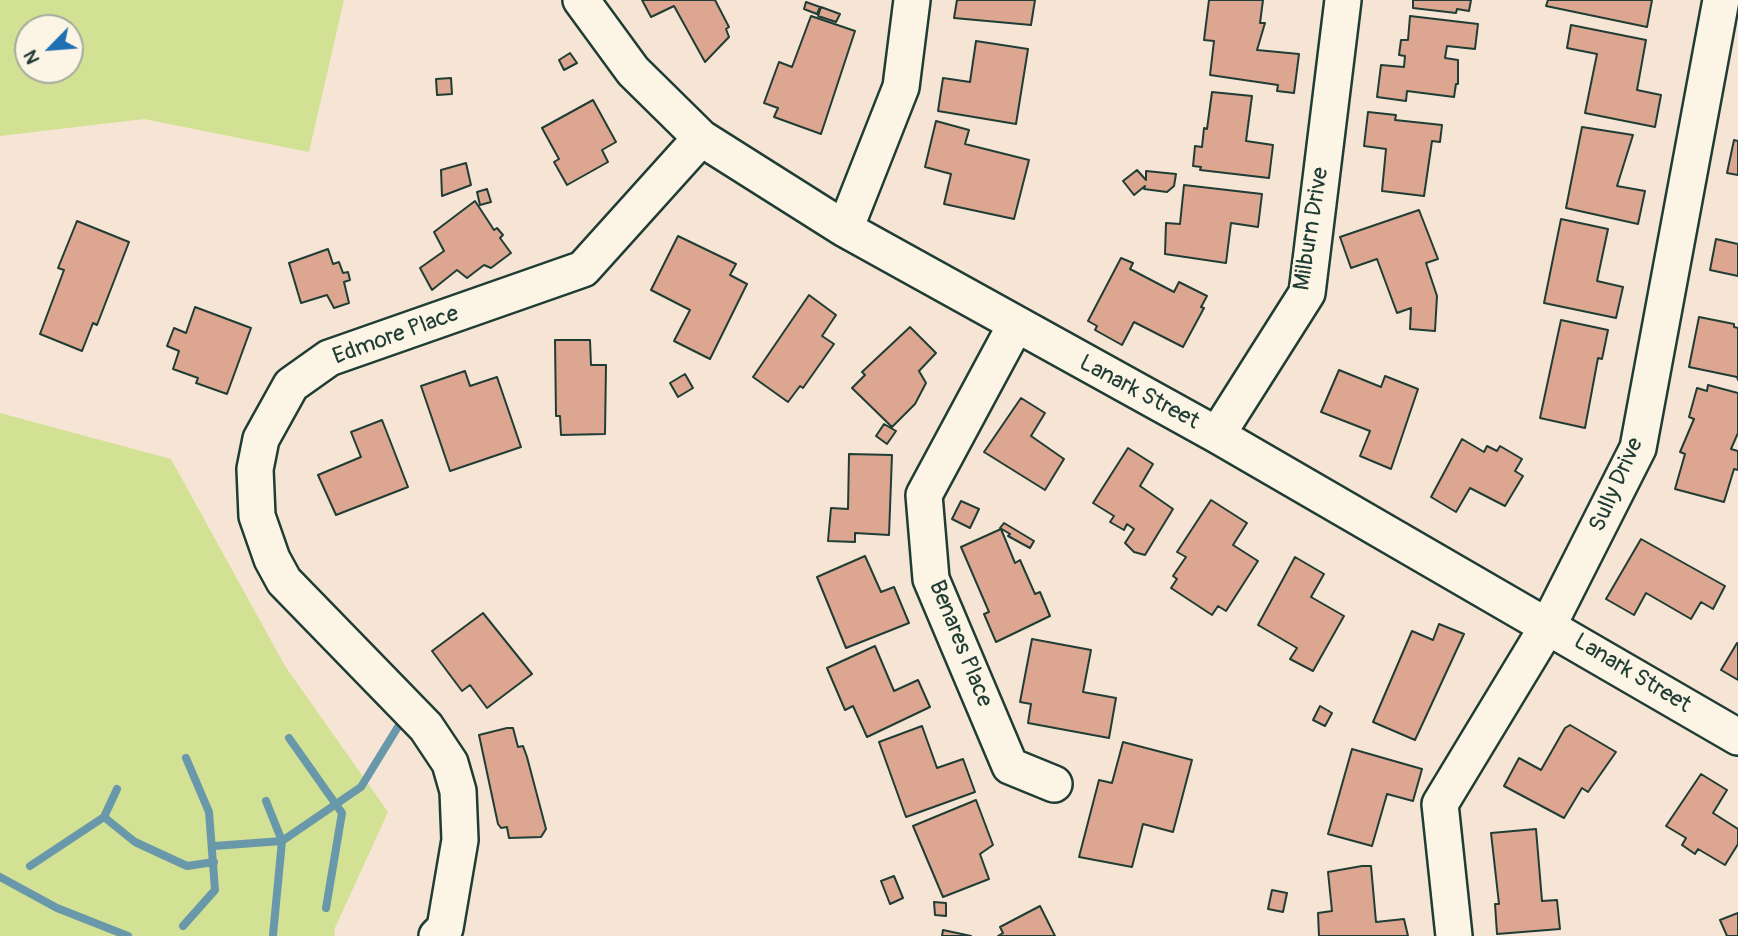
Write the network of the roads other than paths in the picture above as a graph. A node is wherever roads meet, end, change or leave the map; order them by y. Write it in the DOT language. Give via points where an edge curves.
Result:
graph roads {
  1 [pos="582,0"];
  2 [pos="912,0"];
  3 [pos="1343,0"];
  4 [pos="1721,0"];
  5 [pos="701,138"];
  6 [pos="845,229"];
  7 [pos="1015,326"];
  8 [pos="1217,435"];
  9 [pos="1549,624"];
  10 [pos="1738,737"];
  11 [pos="1054,784"];
  12 [pos="445,933"];
  13 [pos="1454,936"];
  1 -- 5 [label="street, Lanark Street" via="633,71"];
  2 -- 6 [label="street" via="901,87"];
  3 -- 8 [label="street, Milburn Drive" via="1307,293"];
  4 -- 9 [label="street, Sully Drive" via="1638,448"];
  5 -- 6 [label="street, Lanark Street"];
  5 -- 12 [label="street, Edmore Place" via="583,269 329,358 291,386 261,439 255,469 257,516 284,580 426,727 450,763 458,791 460,840"];
  6 -- 7 [label="street, Lanark Street"];
  7 -- 8 [label="street, Lanark Street"];
  7 -- 11 [label="street, Benares Place" via="924,495 931,579 1010,766"];
  8 -- 9 [label="street, Lanark Street"];
  9 -- 10 [label="street, Lanark Street"];
  9 -- 13 [label="street, Sully Drive" via="1440,804"];
}
